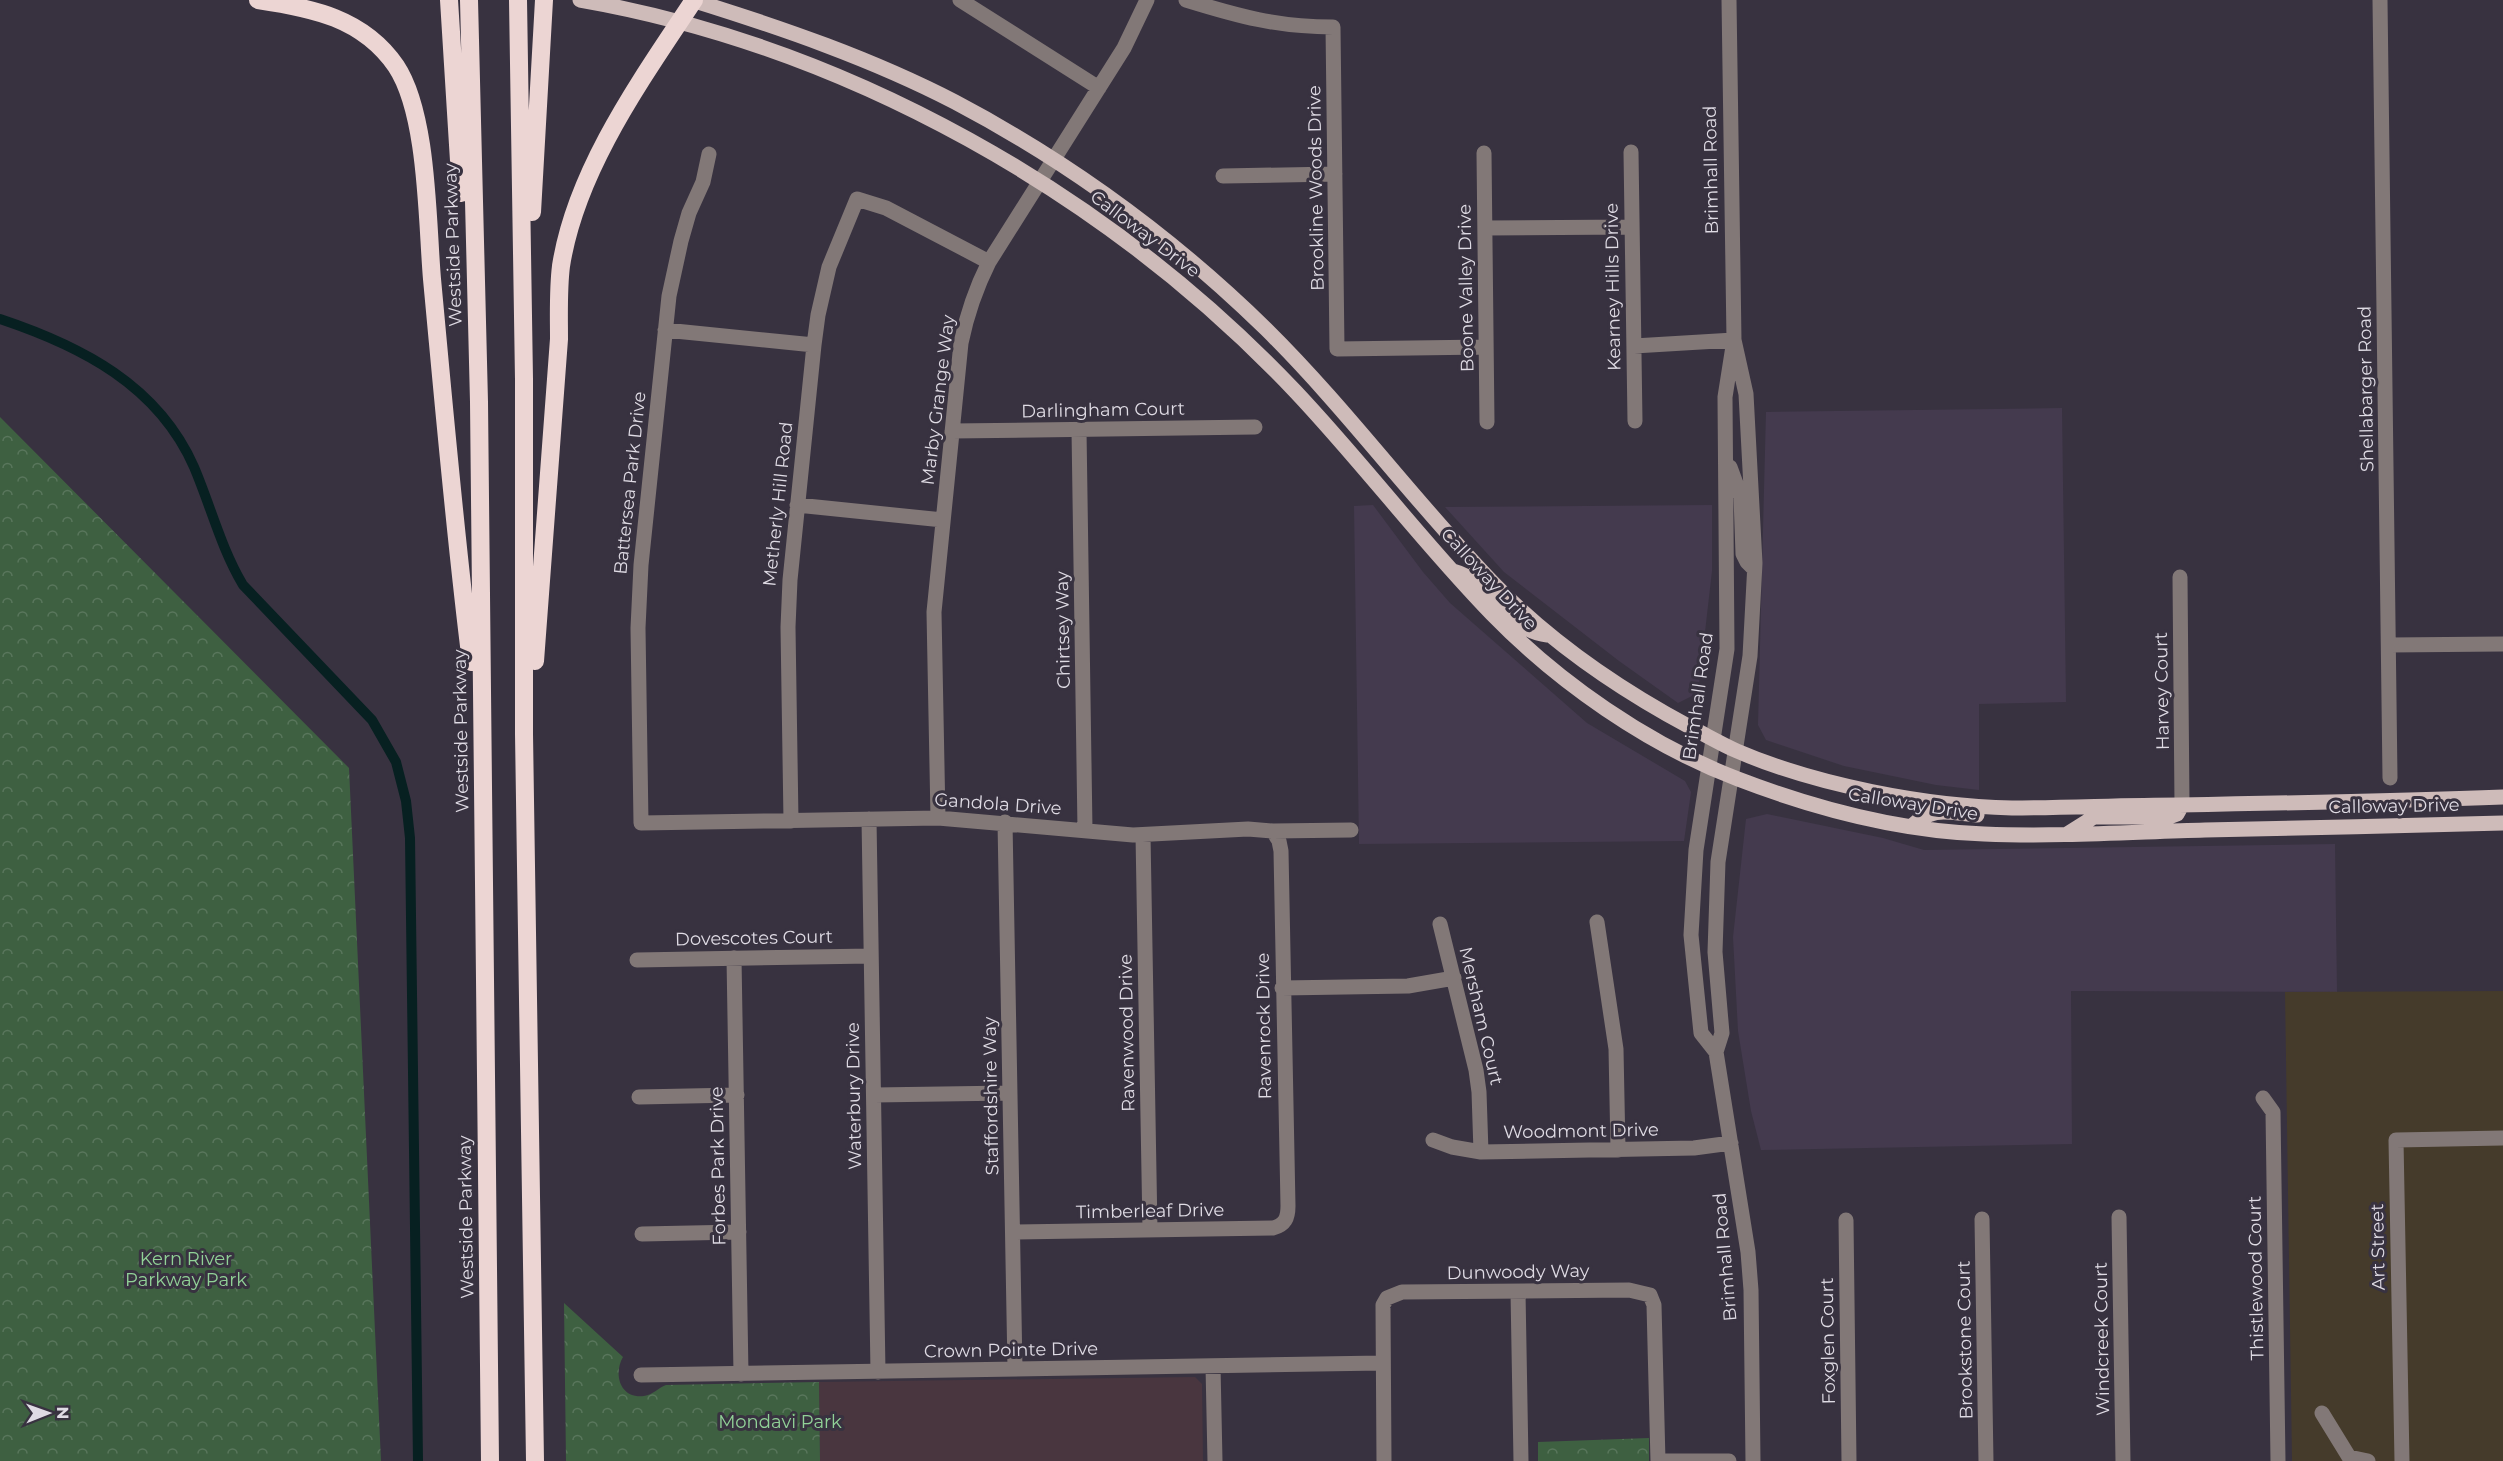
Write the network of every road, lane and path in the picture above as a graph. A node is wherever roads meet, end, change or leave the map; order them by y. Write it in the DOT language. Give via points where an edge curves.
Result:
graph roads {
  1 [pos="258,0"];
  2 [pos="449,0"];
  3 [pos="469,0"];
  4 [pos="518,0"];
  5 [pos="544,0"];
  6 [pos="580,0"];
  7 [pos="693,0"];
  8 [pos="960,0"];
  9 [pos="1147,0"];
  10 [pos="1186,0"];
  11 [pos="1729,0"];
  12 [pos="2380,0"];
  13 [pos="679,22"];
  14 [pos="1099,88"];
  15 [pos="1631,152"];
  16 [pos="1484,153"];
  17 [pos="709,154"];
  18 [pos="1055,159"];
  19 [pos="1335,174"];
  20 [pos="1223,176"];
  21 [pos="1038,182"];
  22 [pos="1632,227"];
  23 [pos="1485,228"];
  24 [pos="989,262"];
  25 [pos="665,330"];
  26 [pos="1734,340"];
  27 [pos="814,345"];
  28 [pos="1634,346"];
  29 [pos="1486,348"];
  30 [pos="524,379"];
  31 [pos="479,402"];
  32 [pos="1635,421"];
  33 [pos="1487,422"];
  34 [pos="1255,427"];
  35 [pos="1079,430"];
  36 [pos="952,431"];
  37 [pos="1725,452"];
  38 [pos="797,505"];
  39 [pos="1399,509"];
  40 [pos="943,520"];
  41 [pos="1471,560"];
  42 [pos="1754,569"];
  43 [pos="1452,571"];
  44 [pos="2180,577"];
  45 [pos="1550,635"];
  46 [pos="2503,644"];
  47 [pos="2389,645"];
  48 [pos="524,734"];
  49 [pos="1712,738"];
  50 [pos="482,747"];
  51 [pos="1736,751"];
  52 [pos="1709,766"];
  53 [pos="1732,777"];
  54 [pos="2390,778"];
  55 [pos="2503,797"];
  56 [pos="2182,804"];
  57 [pos="2025,807"];
  58 [pos="938,818"];
  59 [pos="869,819"];
  60 [pos="791,820"];
  61 [pos="1005,822"];
  62 [pos="641,823"];
  63 [pos="2503,823"];
  64 [pos="1912,826"];
  65 [pos="1085,830"];
  66 [pos="1351,830"];
  67 [pos="1273,831"];
  68 [pos="2067,834"];
  69 [pos="1143,835"];
  70 [pos="1597,922"];
  71 [pos="1440,924"];
  72 [pos="871,956"];
  73 [pos="734,958"];
  74 [pos="637,960"];
  75 [pos="1454,978"];
  76 [pos="1282,988"];
  77 [pos="1716,1052"];
  78 [pos="1010,1093"];
  79 [pos="737,1095"];
  80 [pos="874,1095"];
  81 [pos="639,1097"];
  82 [pos="2263,1098"];
  83 [pos="2503,1138"];
  84 [pos="1433,1140"];
  85 [pos="1731,1143"];
  86 [pos="1618,1150"];
  87 [pos="1481,1152"];
  88 [pos="2120,1217"];
  89 [pos="1982,1219"];
  90 [pos="1846,1220"];
  91 [pos="1285,1222"];
  92 [pos="1150,1230"];
  93 [pos="739,1232"];
  94 [pos="1013,1232"];
  95 [pos="642,1234"];
  96 [pos="1518,1292"];
  97 [pos="1382,1363"];
  98 [pos="1213,1366"];
  99 [pos="1015,1369"];
  100 [pos="878,1372"];
  101 [pos="741,1374"];
  102 [pos="641,1375"];
  103 [pos="2322,1413"];
  104 [pos="490,1461"];
  105 [pos="535,1461"];
  106 [pos="1215,1461"];
  107 [pos="1384,1461"];
  108 [pos="1521,1461"];
  109 [pos="1658,1461"];
  110 [pos="1728,1461"];
  111 [pos="1754,1461"];
  112 [pos="1849,1461"];
  113 [pos="1986,1461"];
  114 [pos="2123,1461"];
  115 [pos="2278,1461"];
  116 [pos="2368,1461"];
  117 [pos="2402,1461"];
  1 -- 50 [label="highway" via="323,12 363,32 396,66 414,108 425,188 461,583"];
  2 -- 31 [label="highway"];
  3 -- 31 [label="highway, Westside Parkway"];
  4 -- 30 [label="highway"];
  5 -- 30 [label="highway"];
  6 -- 13 [label="main road, Calloway Drive"];
  7 -- 13 [label="highway"];
  7 -- 18 [label="main road, Calloway Drive" via="780,28 868,63 951,100"];
  8 -- 14 [label="street"];
  9 -- 14 [label="street, Marby Grange Way"];
  10 -- 19 [label="street, Brookline Woods Drive" via="1263,22 1333,27"];
  11 -- 26 [label="street, Brimhall Road"];
  12 -- 47 [label="street, Shellabarger Road"];
  13 -- 21 [label="main road, Calloway Drive" via="867,88"];
  13 -- 48 [label="highway" via="593,166 566,242 559,286 559,339 535,658"];
  14 -- 18 [label="street, Marby Grange Way"];
  15 -- 22 [label="street, Kearney Hills Drive"];
  16 -- 23 [label="street, Boone Valley Drive"];
  17 -- 25 [label="street, Battersea Park Drive" via="681,241"];
  18 -- 21 [label="street, Marby Grange Way"];
  18 -- 41 [label="main road, Calloway Drive" via="1145,223 1258,321 1338,406"];
  19 -- 20 [label="street"];
  19 -- 29 [label="street, Brookline Woods Drive" via="1337,349"];
  21 -- 24 [label="street, Marby Grange Way"];
  21 -- 39 [label="main road, Calloway Drive" via="1143,254 1231,328 1296,392"];
  22 -- 23 [label="street"];
  22 -- 28 [label="street, Kearney Hills Drive"];
  23 -- 29 [label="street, Boone Valley Drive"];
  24 -- 27 [label="street, Metherly Hill Road" via="886,208 857,199 829,267"];
  24 -- 36 [label="street, Marby Grange Way" via="966,322"];
  25 -- 27 [label="street"];
  25 -- 62 [label="street, Battersea Park Drive" via="638,596"];
  26 -- 28 [label="street"];
  26 -- 37 [label="street, Brimhall Road" via="1725,397"];
  26 -- 42 [label="street, Brimhall Road" via="1746,394"];
  27 -- 38 [label="street, Metherly Hill Road"];
  28 -- 32 [label="street, Kearney Hills Drive"];
  29 -- 33 [label="street, Boone Valley Drive"];
  30 -- 48 [label="highway"];
  31 -- 50 [label="highway, Westside Parkway"];
  34 -- 35 [label="street, Darlingham Court"];
  35 -- 36 [label="street, Darlingham Court"];
  35 -- 65 [label="street, Chirtsey Way"];
  36 -- 40 [label="street, Marby Grange Way"];
  37 -- 42 [label="street" via="1741,497 1743,554"];
  37 -- 49 [label="street, Brimhall Road" via="1727,649"];
  38 -- 40 [label="street"];
  38 -- 60 [label="street, Metherly Hill Road" via="788,627"];
  39 -- 41 [label="main road" via="1421,516 1452,551"];
  39 -- 43 [label="main road, Calloway Drive"];
  40 -- 58 [label="street, Marby Grange Way" via="934,612"];
  41 -- 45 [label="main road, Calloway Drive"];
  42 -- 51 [label="street, Brimhall Road" via="1750,656"];
  43 -- 45 [label="main road" via="1473,578 1530,632"];
  43 -- 52 [label="main road, Calloway Drive" via="1496,618 1563,677 1637,728"];
  44 -- 56 [label="street, Harvey Court"];
  45 -- 49 [label="main road, Calloway Drive" via="1630,692"];
  46 -- 47 [label="street"];
  47 -- 54 [label="street, Shellabarger Road"];
  48 -- 105 [label="highway"];
  49 -- 51 [label="main road, Calloway Drive"];
  49 -- 52 [label="street, Brimhall Road"];
  50 -- 104 [label="highway, Westside Parkway"];
  51 -- 53 [label="street, Brimhall Road"];
  51 -- 57 [label="main road, Calloway Drive" via="1831,782 1907,797"];
  52 -- 53 [label="main road, Calloway Drive"];
  52 -- 77 [label="street, Brimhall Road" via="1696,850 1691,934 1701,1033"];
  53 -- 64 [label="main road, Calloway Drive" via="1830,810"];
  53 -- 77 [label="street, Brimhall Road" via="1717,872 1715,952 1722,1033"];
  55 -- 56 [label="main road, Calloway Drive"];
  56 -- 57 [label="main road, Calloway Drive"];
  56 -- 68 [label="main road" via="2177,814 2169,817 2094,817"];
  57 -- 64 [label="main road" via="2011,817 1932,812"];
  58 -- 59 [label="street, Gandola Drive"];
  58 -- 61 [label="street, Gandola Drive"];
  59 -- 60 [label="street, Gandola Drive"];
  59 -- 72 [label="street, Waterbury Drive"];
  60 -- 62 [label="street, Gandola Drive"];
  61 -- 65 [label="street, Gandola Drive"];
  61 -- 78 [label="street, Staffordshire Way"];
  63 -- 68 [label="main road, Calloway Drive"];
  64 -- 68 [label="main road, Calloway Drive" via="1983,834"];
  65 -- 69 [label="street, Gandola Drive"];
  66 -- 67 [label="street, Gandola Drive"];
  67 -- 69 [label="street, Gandola Drive"];
  67 -- 76 [label="street, Ravenrock Drive" via="1281,851"];
  69 -- 92 [label="street, Ravenwood Drive"];
  70 -- 86 [label="street" via="1616,1049"];
  71 -- 75 [label="street, Mersham Court"];
  72 -- 73 [label="street, Dovescotes Court"];
  72 -- 80 [label="street, Waterbury Drive"];
  73 -- 74 [label="street, Dovescotes Court"];
  73 -- 79 [label="street, Forbes Park Drive"];
  75 -- 76 [label="street" via="1408,986"];
  75 -- 87 [label="street, Mersham Court" via="1476,1070"];
  76 -- 91 [label="street, Ravenrock Drive" via="1288,1206"];
  77 -- 85 [label="street, Brimhall Road"];
  78 -- 80 [label="street"];
  78 -- 94 [label="street, Staffordshire Way"];
  79 -- 81 [label="street"];
  79 -- 93 [label="street, Forbes Park Drive"];
  80 -- 100 [label="street, Waterbury Drive"];
  82 -- 115 [label="street, Thistlewood Court" via="2273,1112"];
  83 -- 117 [label="street, Art Street" via="2396,1140"];
  84 -- 87 [label="street, Woodmont Drive" via="1452,1148"];
  85 -- 86 [label="street, Woodmont Drive"];
  85 -- 111 [label="street, Brimhall Road" via="1750,1281"];
  86 -- 87 [label="street, Woodmont Drive"];
  88 -- 114 [label="street, Windcreek Court"];
  89 -- 113 [label="street, Brookstone Court"];
  90 -- 112 [label="street, Foxglen Court"];
  91 -- 92 [label="street, Timberleaf Drive" via="1273,1228"];
  92 -- 94 [label="street, Timberleaf Drive"];
  93 -- 95 [label="street"];
  93 -- 101 [label="street, Forbes Park Drive"];
  94 -- 99 [label="street, Staffordshire Way"];
  96 -- 97 [label="street, Dunwoody Way" via="1402,1292 1387,1298 1383,1305"];
  96 -- 108 [label="street"];
  96 -- 109 [label="street, Dunwoody Way" via="1629,1290 1650,1295 1655,1317"];
  97 -- 98 [label="street, Crown Pointe Drive"];
  97 -- 107 [label="street"];
  98 -- 99 [label="street, Crown Pointe Drive"];
  98 -- 106 [label="street"];
  99 -- 100 [label="street, Crown Pointe Drive"];
  100 -- 101 [label="street, Crown Pointe Drive"];
  101 -- 102 [label="street, Crown Pointe Drive"];
  103 -- 116 [label="street" via="2349,1457"];
  109 -- 110 [label="street"];
}
